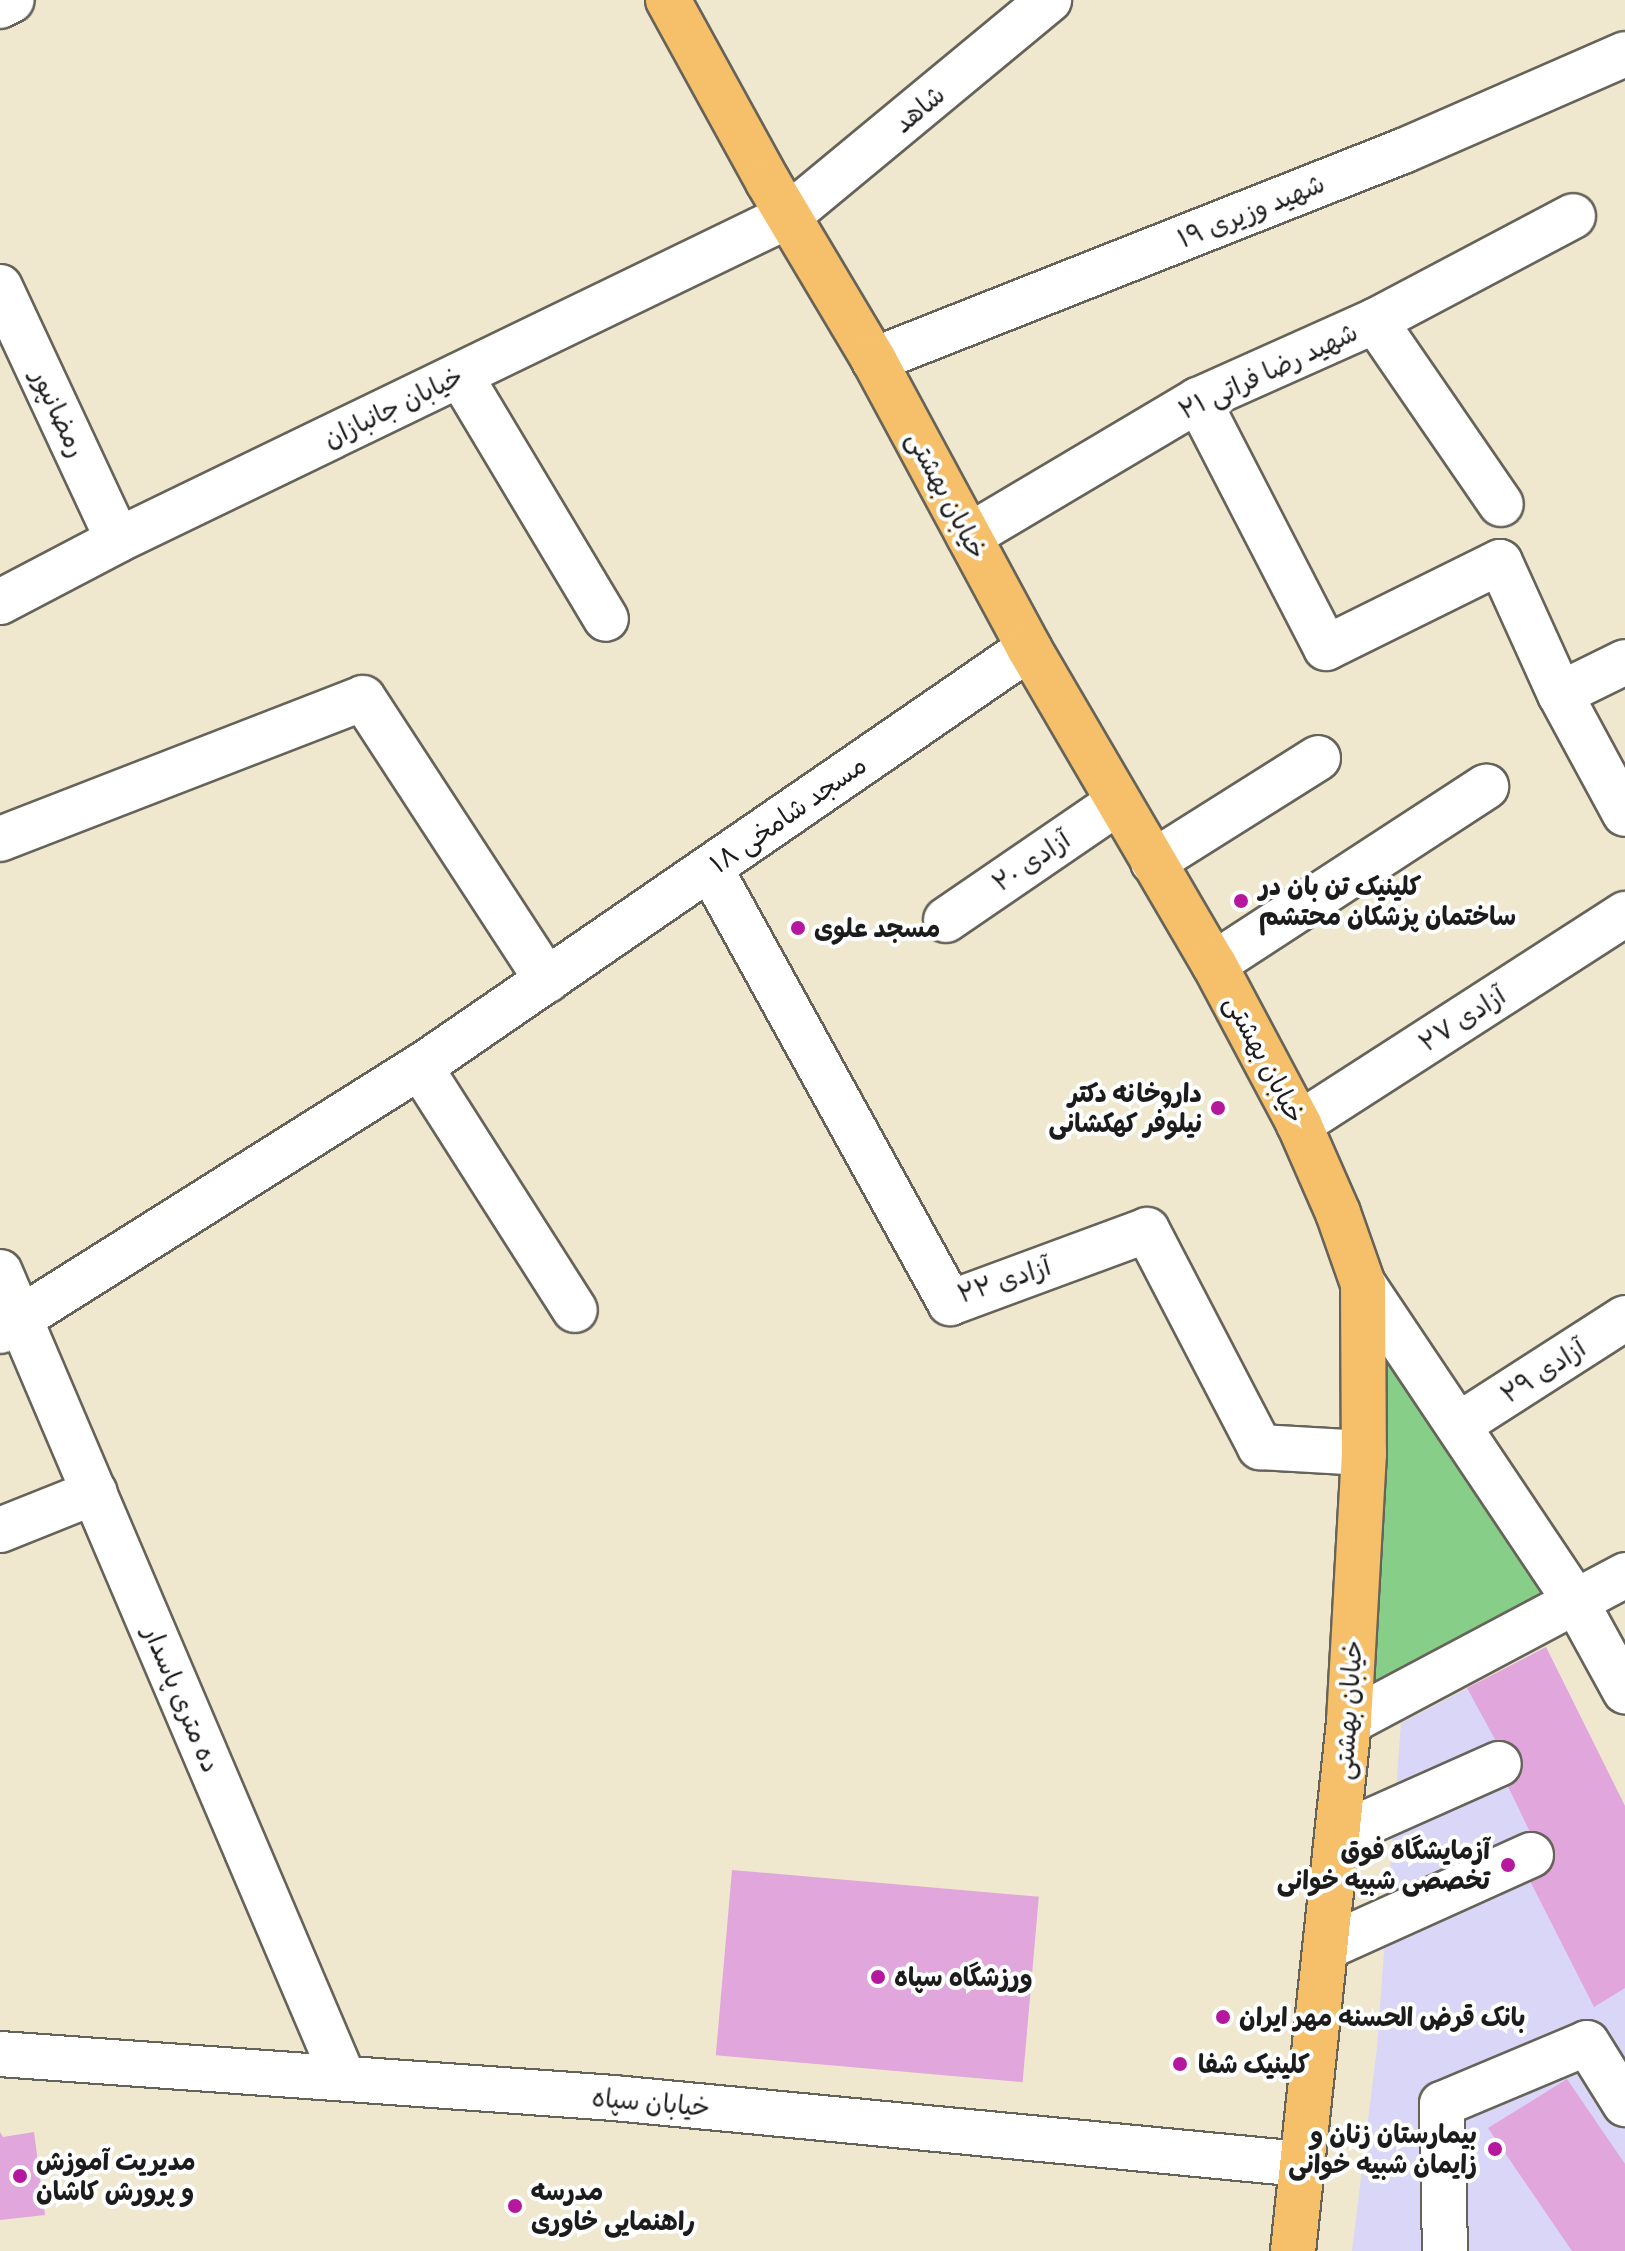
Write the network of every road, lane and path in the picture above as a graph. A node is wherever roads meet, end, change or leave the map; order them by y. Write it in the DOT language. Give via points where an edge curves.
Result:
graph roads {
  1 [pos="12,0"];
  2 [pos="668,0"];
  3 [pos="1049,0"];
  4 [pos="0,6"];
  5 [pos="1625,54"];
  6 [pos="788,216"];
  7 [pos="1573,216"];
  8 [pos="0,287"];
  9 [pos="1375,321"];
  10 [pos="874,360"];
  11 [pos="460,375"];
  12 [pos="1198,400"];
  13 [pos="1501,504"];
  14 [pos="969,536"];
  15 [pos="118,540"];
  16 [pos="0,602"];
  17 [pos="606,619"];
  18 [pos="1029,648"];
  19 [pos="1625,662"];
  20 [pos="1560,694"];
  21 [pos="1318,758"];
  22 [pos="1486,787"];
  23 [pos="1117,803"];
  24 [pos="1625,814"];
  25 [pos="0,839"];
  26 [pos="1153,862"];
  27 [pos="710,868"];
  28 [pos="1625,914"];
  29 [pos="946,920"];
  30 [pos="1214,964"];
  31 [pos="547,980"];
  32 [pos="420,1067"];
  33 [pos="1299,1124"];
  34 [pos="0,1272"];
  35 [pos="1363,1284"];
  36 [pos="575,1310"];
  37 [pos="1625,1318"];
  38 [pos="10,1326"];
  39 [pos="1460,1424"];
  40 [pos="1364,1453"];
  41 [pos="95,1492"];
  42 [pos="0,1530"];
  43 [pos="1625,1575"];
  44 [pos="1576,1602"];
  45 [pos="1625,1691"];
  46 [pos="1349,1722"];
  47 [pos="1499,1764"];
  48 [pos="1337,1836"];
  49 [pos="1531,1855"];
  50 [pos="1325,1948"];
  51 [pos="0,2054"];
  52 [pos="343,2077"];
  53 [pos="1625,2104"];
  54 [pos="1301,2164"];
  55 [pos="1293,2251"];
  56 [pos="1445,2251"];
  1 -- 4 [label="street"];
  2 -- 6 [label="main road, خیابان بهشتی"];
  3 -- 6 [label="street, شاهد"];
  5 -- 10 [label="street, شهید وزیری ۱۹" via="1403,151"];
  6 -- 10 [label="main road, خیابان بهشتی"];
  6 -- 11 [label="street, خیابان جانبازان"];
  7 -- 9 [label="street, شهید رضا فراتی ۲۱"];
  8 -- 15 [label="street, رمضانپور"];
  9 -- 12 [label="street, شهید رضا فراتی ۲۱"];
  9 -- 13 [label="street"];
  10 -- 14 [label="main road, خیابان بهشتی"];
  11 -- 15 [label="street, خیابان جانبازان"];
  11 -- 17 [label="street"];
  12 -- 14 [label="street, شهید رضا فراتی ۲۱"];
  12 -- 20 [label="street" via="1326,648 1500,562"];
  14 -- 18 [label="main road, خیابان بهشتی"];
  15 -- 16 [label="street, خیابان جانبازان"];
  18 -- 23 [label="main road, خیابان بهشتی"];
  18 -- 27 [label="street, مسجد شامخی ۱۸"];
  19 -- 20 [label="street"];
  20 -- 24 [label="street"];
  21 -- 26 [label="street"];
  22 -- 30 [label="street"];
  23 -- 26 [label="main road, خیابان بهشتی"];
  23 -- 29 [label="street, آزادی ۲۰"];
  25 -- 31 [label="street" via="363,698"];
  26 -- 30 [label="main road, خیابان بهشتی"];
  27 -- 31 [label="street, مسجد شامخی ۱۸"];
  27 -- 40 [label="street, آزادی ۲۲" via="950,1303 1147,1230 1260,1447"];
  28 -- 33 [label="street, آزادی ۲۷"];
  30 -- 33 [label="main road, خیابان بهشتی"];
  31 -- 32 [label="street, مسجد شامخی ۱۸"];
  32 -- 36 [label="street"];
  32 -- 38 [label="street, مسجد شامخی ۱۸"];
  33 -- 35 [label="main road, خیابان بهشتی"];
  34 -- 38 [label="street, ده متری پاسدار"];
  35 -- 39 [label="street"];
  35 -- 40 [label="main road, خیابان بهشتی"];
  37 -- 39 [label="street, آزادی ۲۹"];
  38 -- 41 [label="street, ده متری پاسدار"];
  39 -- 44 [label="street"];
  40 -- 46 [label="main road, خیابان بهشتی"];
  41 -- 42 [label="street"];
  41 -- 52 [label="street, ده متری پاسدار"];
  43 -- 44 [label="street"];
  44 -- 45 [label="street"];
  44 -- 46 [label="street"];
  46 -- 48 [label="main road, خیابان بهشتی"];
  47 -- 48 [label="street"];
  48 -- 50 [label="main road, خیابان بهشتی"];
  49 -- 50 [label="street"];
  50 -- 54 [label="main road, خیابان بهشتی"];
  51 -- 52 [label="street, خیابان سپاه"];
  52 -- 54 [label="street, خیابان سپاه"];
  53 -- 56 [label="street" via="1587,2043 1442,2104"];
  54 -- 55 [label="main road, خیابان بهشتی"];
}
